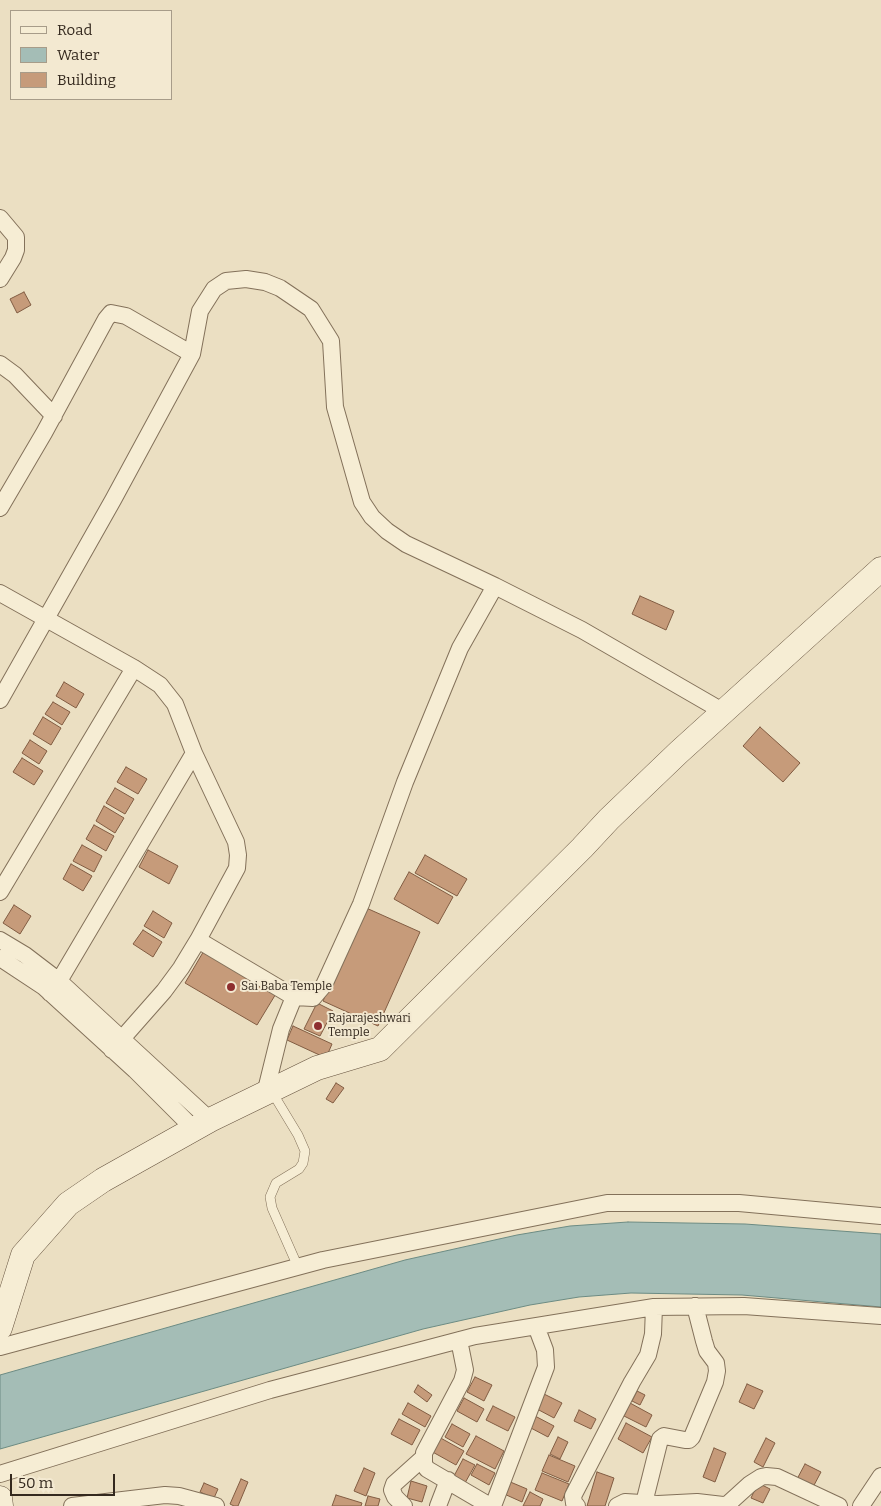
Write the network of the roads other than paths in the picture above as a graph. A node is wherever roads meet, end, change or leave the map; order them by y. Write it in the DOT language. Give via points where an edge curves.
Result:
graph roads {
  1 [pos="0,218"];
  2 [pos="0,279"];
  3 [pos="192,354"];
  4 [pos="0,364"];
  5 [pos="54,416"];
  6 [pos="0,508"];
  7 [pos="881,569"];
  8 [pos="495,586"];
  9 [pos="0,593"];
  10 [pos="46,618"];
  11 [pos="134,668"];
  12 [pos="0,700"];
  13 [pos="724,712"];
  14 [pos="194,753"];
  15 [pos="0,892"];
  16 [pos="0,940"];
  17 [pos="198,940"];
  18 [pos="0,958"];
  19 [pos="55,987"];
  20 [pos="294,997"];
  21 [pos="118,1044"];
  22 [pos="268,1093"];
  23 [pos="202,1124"];
  24 [pos="881,1216"];
  25 [pos="298,1267"];
  26 [pos="695,1306"];
  27 [pos="654,1307"];
  28 [pos="881,1316"];
  29 [pos="536,1326"];
  30 [pos="0,1328"];
  31 [pos="459,1340"];
  32 [pos="0,1347"];
  33 [pos="423,1458"];
  34 [pos="0,1474"];
  35 [pos="881,1476"];
  36 [pos="448,1480"];
  37 [pos="0,1498"];
  38 [pos="163,1501"];
  39 [pos="644,1503"];
  40 [pos="1,1506"];
  41 [pos="72,1506"];
  42 [pos="216,1506"];
  43 [pos="404,1506"];
  44 [pos="438,1506"];
  45 [pos="492,1506"];
  46 [pos="577,1506"];
  47 [pos="617,1506"];
  48 [pos="839,1506"];
  49 [pos="861,1506"];
  1 -- 2 [label="street" via="16,236 16,250"];
  3 -- 5 [label="street" via="126,316 111,313"];
  3 -- 8 [label="street" via="200,311 214,289 226,281 246,279 265,282 311,309 331,341 335,406 362,502 372,517 406,544"];
  3 -- 10 [label="street"];
  4 -- 5 [label="street"];
  5 -- 6 [label="street"];
  7 -- 13 [label="street"];
  8 -- 13 [label="street" via="582,630"];
  8 -- 20 [label="street" via="460,648 405,782 361,904 324,985 313,998"];
  9 -- 10 [label="street"];
  10 -- 11 [label="street"];
  10 -- 12 [label="street"];
  11 -- 14 [label="street" via="160,685 175,704"];
  11 -- 15 [label="street"];
  13 -- 22 [label="street" via="609,818 380,1049 317,1068"];
  14 -- 17 [label="street" via="236,842 238,855 237,868"];
  14 -- 19 [label="street"];
  16 -- 19 [label="street" via="25,955"];
  17 -- 20 [label="street"];
  17 -- 21 [label="street" via="164,991"];
  18 -- 19 [label="street" via="44,987"];
  19 -- 21 [label="street"];
  20 -- 22 [label="street" via="281,1029"];
  21 -- 23 [label="street"];
  22 -- 23 [label="street"];
  22 -- 25 [label="lane" via="298,1135 305,1151 299,1169 276,1183 270,1197"];
  23 -- 30 [label="street" via="103,1180 68,1204 23,1255"];
  24 -- 25 [label="street" via="739,1203 607,1203"];
  25 -- 32 [label="street"];
  26 -- 27 [label="street"];
  26 -- 28 [label="street" via="744,1306"];
  26 -- 39 [label="street" via="705,1346 716,1363 717,1371 692,1437 689,1440 664,1436 660,1439"];
  27 -- 29 [label="street"];
  27 -- 46 [label="street" via="654,1334 648,1355 574,1496"];
  29 -- 31 [label="street"];
  29 -- 45 [label="street" via="545,1350 546,1367"];
  31 -- 33 [label="street" via="465,1370 462,1381"];
  31 -- 34 [label="street" via="270,1390"];
  33 -- 36 [label="street" via="427,1469"];
  33 -- 43 [label="street" via="394,1484 395,1497"];
  35 -- 49 [label="street"];
  36 -- 44 [label="street"];
  36 -- 45 [label="street"];
  37 -- 40 [label="street"];
  38 -- 41 [label="street"];
  38 -- 42 [label="street" via="179,1496"];
  39 -- 47 [label="street" via="625,1502"];
  39 -- 48 [label="street" via="728,1504 750,1484 766,1476 777,1477"];
}
